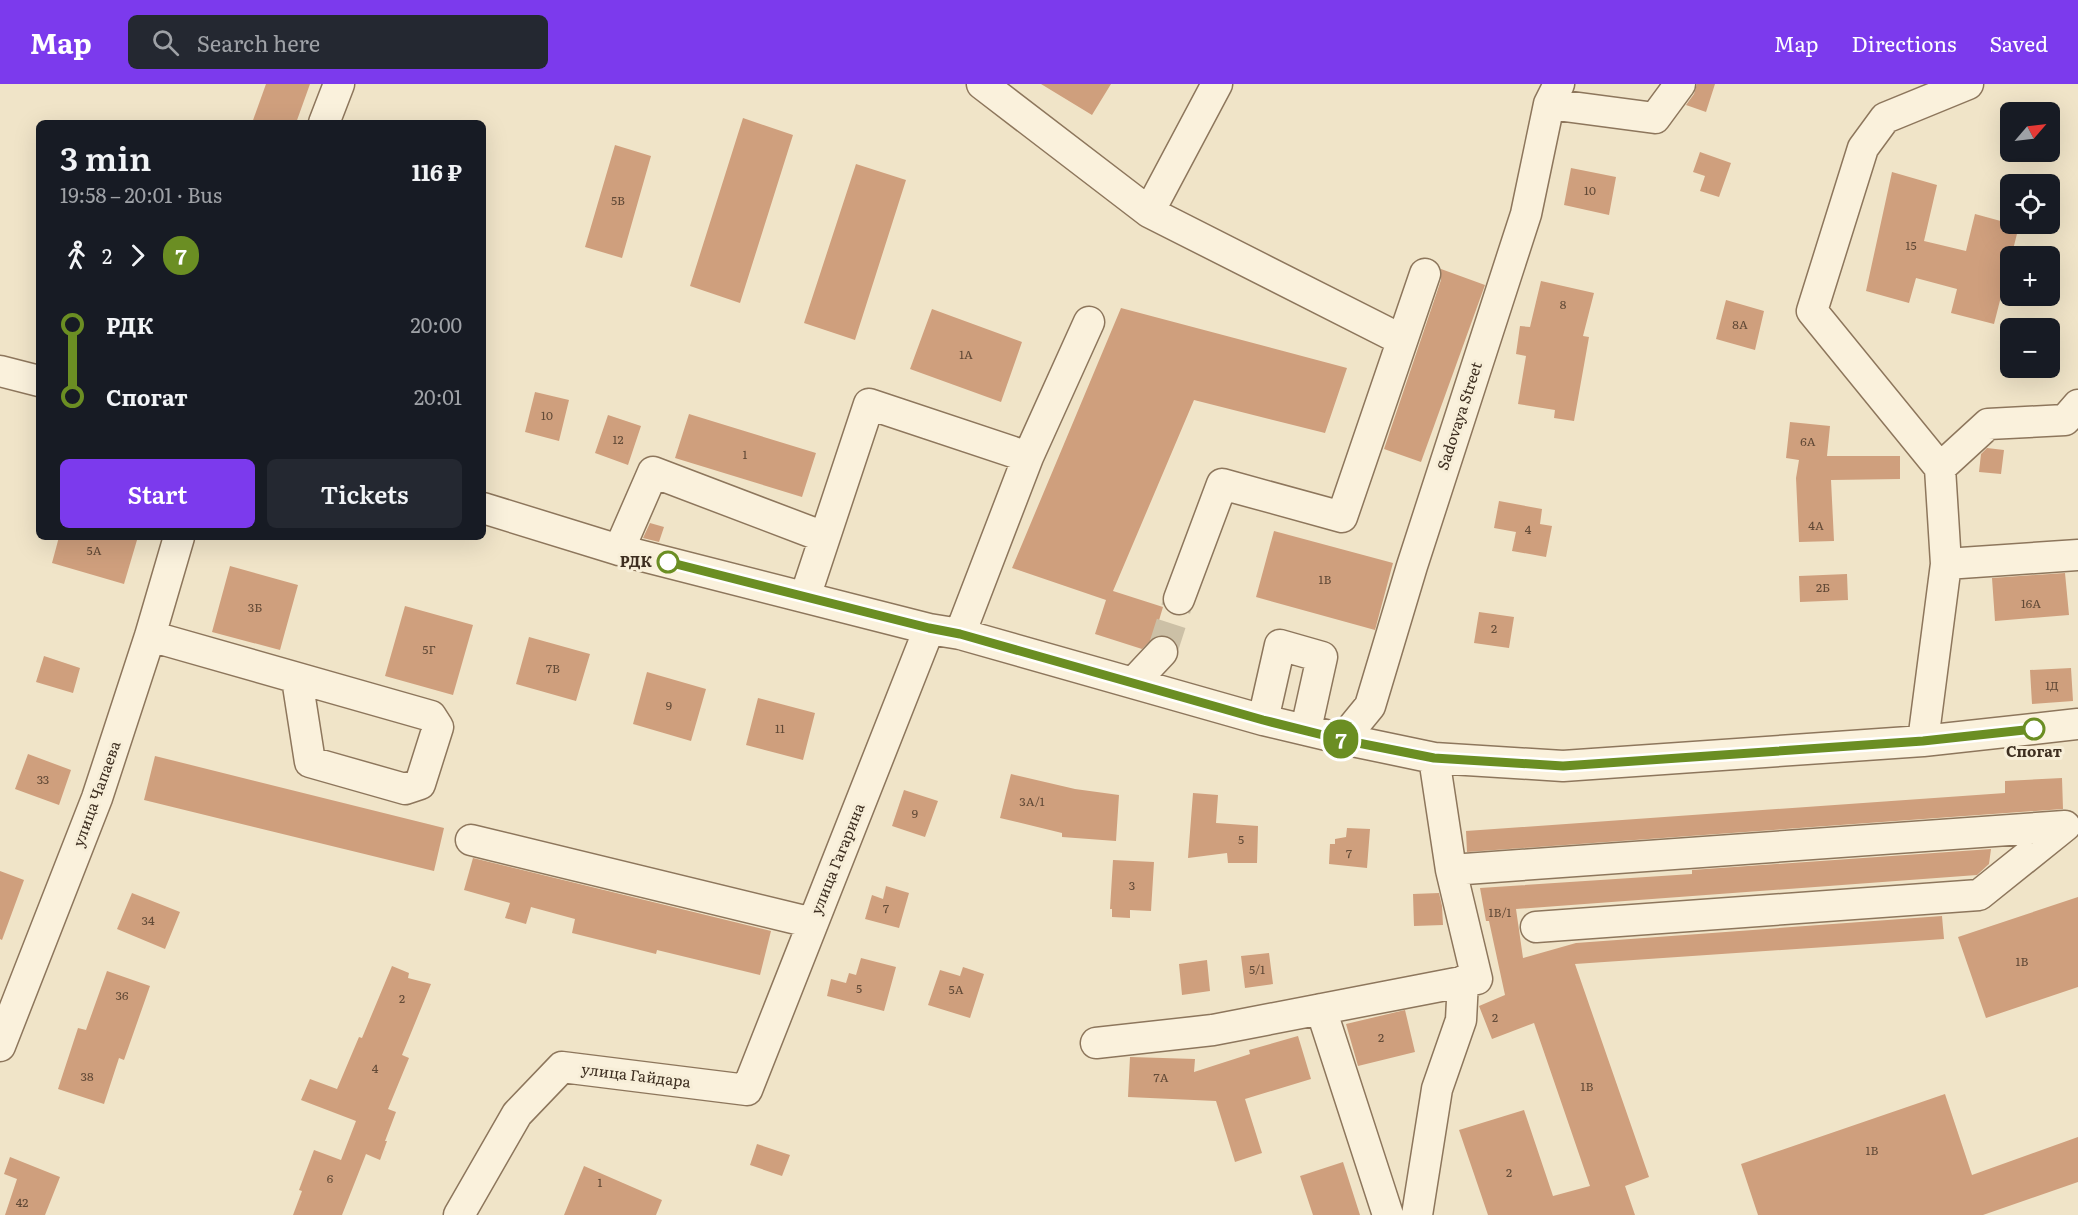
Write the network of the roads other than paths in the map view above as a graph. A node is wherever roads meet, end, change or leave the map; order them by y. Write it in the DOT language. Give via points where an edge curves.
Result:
graph roads {
  1 [pos="339,84"];
  2 [pos="982,84"];
  3 [pos="1217,84"];
  4 [pos="1680,84"];
  5 [pos="1968,84"];
  6 [pos="1554,94"];
  7 [pos="325,120"];
  8 [pos="1149,212"];
  9 [pos="1425,273"];
  10 [pos="1089,322"];
  11 [pos="1402,340"];
  12 [pos="0,371"];
  13 [pos="36,380"];
  14 [pos="2078,405"];
  15 [pos="1028,457"];
  16 [pos="1940,468"];
  17 [pos="486,509"];
  18 [pos="824,537"];
  19 [pos="178,540"];
  20 [pos="619,550"];
  21 [pos="2078,555"];
  22 [pos="1946,564"];
  23 [pos="805,597"];
  24 [pos="1179,598"];
  25 [pos="929,628"];
  26 [pos="960,634"];
  27 [pos="150,636"];
  28 [pos="1162,652"];
  29 [pos="297,679"];
  30 [pos="1132,683"];
  31 [pos="1263,720"];
  32 [pos="2078,724"];
  33 [pos="1306,729"];
  34 [pos="1343,740"];
  35 [pos="1923,741"];
  36 [pos="1434,758"];
  37 [pos="471,840"];
  38 [pos="1451,870"];
  39 [pos="813,923"];
  40 [pos="1536,927"];
  41 [pos="1463,981"];
  42 [pos="1321,1009"];
  43 [pos="1096,1043"];
  44 [pos="0,1046"];
  45 [pos="747,1090"];
  46 [pos="459,1215"];
  47 [pos="1388,1215"];
  48 [pos="1417,1215"];
  1 -- 7 [label="street"];
  2 -- 8 [label="street"];
  3 -- 8 [label="street"];
  4 -- 6 [label="street" via="1655,118"];
  5 -- 16 [label="street" via="1885,118 1863,148 1812,311"];
  6 -- 34 [label="street, Sadovaya Street" via="1526,214 1370,706"];
  8 -- 11 [label="street"];
  9 -- 11 [label="street"];
  10 -- 15 [label="street"];
  11 -- 24 [label="street" via="1342,517 1222,484"];
  12 -- 13 [label="street"];
  14 -- 16 [label="street" via="2065,420 1988,424"];
  15 -- 18 [label="street" via="869,404"];
  15 -- 26 [label="street"];
  16 -- 22 [label="street"];
  17 -- 20 [label="street"];
  18 -- 20 [label="street" via="653,472"];
  18 -- 23 [label="street"];
  19 -- 27 [label="street, улица Чапаева"];
  20 -- 23 [label="street"];
  21 -- 22 [label="street"];
  22 -- 35 [label="street"];
  23 -- 25 [label="street"];
  25 -- 26 [label="street"];
  25 -- 39 [label="street, улица Гагарина"];
  26 -- 30 [label="street"];
  27 -- 29 [label="street"];
  27 -- 44 [label="street, улица Чапаева" via="97,798"];
  28 -- 30 [label="street"];
  29 -- 29 [label="street" via="430,716 438,727 420,784 405,789 310,762"];
  30 -- 31 [label="street"];
  31 -- 33 [label="street"];
  31 -- 33 [label="street" via="1280,645 1322,657"];
  32 -- 35 [label="street"];
  33 -- 34 [label="street"];
  34 -- 36 [label="street"];
  35 -- 36 [label="street" via="1563,766"];
  36 -- 38 [label="street"];
  37 -- 39 [label="street"];
  38 -- 40 [label="street" via="2065,826 1979,895"];
  38 -- 41 [label="street" via="1477,979"];
  39 -- 45 [label="street, улица Гагарина"];
  41 -- 42 [label="street"];
  41 -- 48 [label="street" via="1461,1020 1437,1089"];
  42 -- 43 [label="street" via="1214,1030"];
  42 -- 47 [label="street"];
  45 -- 46 [label="street, улица Гайдара" via="561,1067 518,1114"];
}
